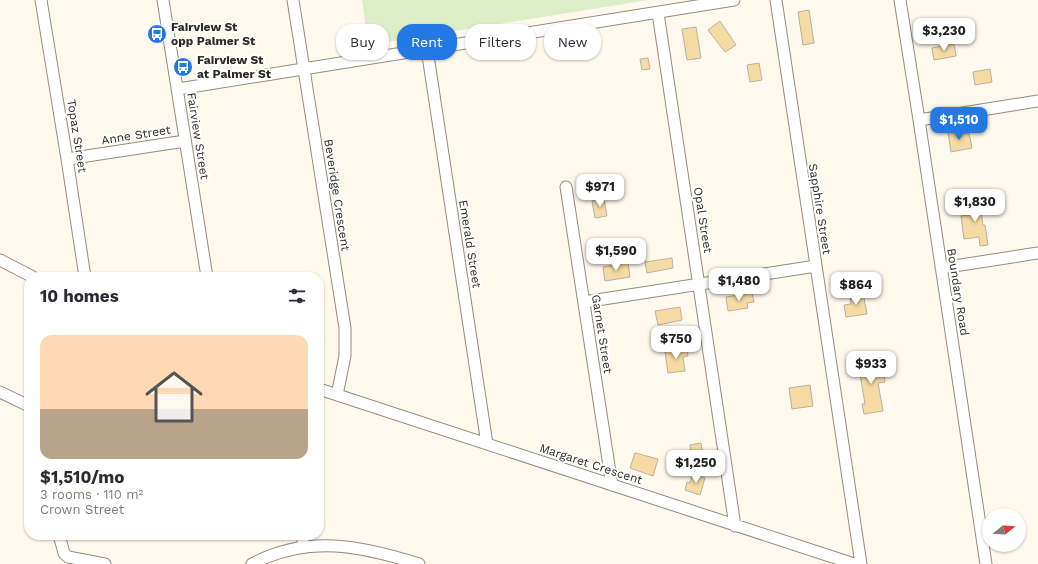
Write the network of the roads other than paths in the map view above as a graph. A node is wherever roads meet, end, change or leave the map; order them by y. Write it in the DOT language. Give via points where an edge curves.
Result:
graph roads {
  1 [pos="42,0"];
  2 [pos="163,0"];
  3 [pos="293,0"];
  4 [pos="734,0"];
  5 [pos="776,0"];
  6 [pos="900,0"];
  7 [pos="658,13"];
  8 [pos="457,44"];
  9 [pos="397,54"];
  10 [pos="429,60"];
  11 [pos="304,69"];
  12 [pos="178,89"];
  13 [pos="1038,101"];
  14 [pos="919,120"];
  15 [pos="186,141"];
  16 [pos="67,159"];
  17 [pos="566,187"];
  18 [pos="1038,253"];
  19 [pos="0,260"];
  20 [pos="816,266"];
  21 [pos="941,268"];
  22 [pos="24,272"];
  23 [pos="83,272"];
  24 [pos="206,272"];
  25 [pos="700,284"];
  26 [pos="584,302"];
  27 [pos="324,391"];
  28 [pos="0,392"];
  29 [pos="337,395"];
  30 [pos="24,404"];
  31 [pos="487,444"];
  32 [pos="612,485"];
  33 [pos="735,526"];
  34 [pos="60,540"];
  35 [pos="303,541"];
  36 [pos="399,561"];
  37 [pos="105,564"];
  38 [pos="252,564"];
  39 [pos="419,564"];
  40 [pos="854,564"];
  41 [pos="861,564"];
  42 [pos="986,564"];
  1 -- 16 [label="street, Topaz Street"];
  2 -- 12 [label="street, Fairview Street"];
  3 -- 11 [label="street, Beveridge Crescent"];
  4 -- 7 [label="street"];
  5 -- 20 [label="street, Sapphire Street"];
  6 -- 14 [label="street, Boundary Road"];
  7 -- 8 [label="street"];
  7 -- 25 [label="street, Opal Street"];
  9 -- 11 [label="street"];
  10 -- 31 [label="street, Emerald Street"];
  11 -- 12 [label="street"];
  11 -- 29 [label="street, Beveridge Crescent" via="346,328 345,356"];
  12 -- 15 [label="street, Fairview Street"];
  13 -- 14 [label="street"];
  14 -- 21 [label="street, Boundary Road"];
  15 -- 16 [label="street, Anne Street"];
  15 -- 24 [label="street, Fairview Street"];
  16 -- 23 [label="street, Topaz Street"];
  17 -- 26 [label="street, Garnet Street"];
  18 -- 21 [label="street"];
  19 -- 22 [label="street"];
  20 -- 25 [label="street"];
  20 -- 41 [label="street, Sapphire Street"];
  21 -- 42 [label="street, Boundary Road"];
  25 -- 26 [label="street"];
  25 -- 33 [label="street, Opal Street"];
  26 -- 32 [label="street, Garnet Street"];
  27 -- 29 [label="street, Margaret Crescent"];
  28 -- 30 [label="street"];
  29 -- 31 [label="street, Margaret Crescent"];
  31 -- 32 [label="street, Margaret Crescent"];
  32 -- 33 [label="street, Margaret Crescent"];
  33 -- 40 [label="street, Margaret Crescent"];
  34 -- 37 [label="street" via="62,556"];
  35 -- 36 [label="street" via="365,549"];
  35 -- 38 [label="street"];
  36 -- 39 [label="street"];
}
